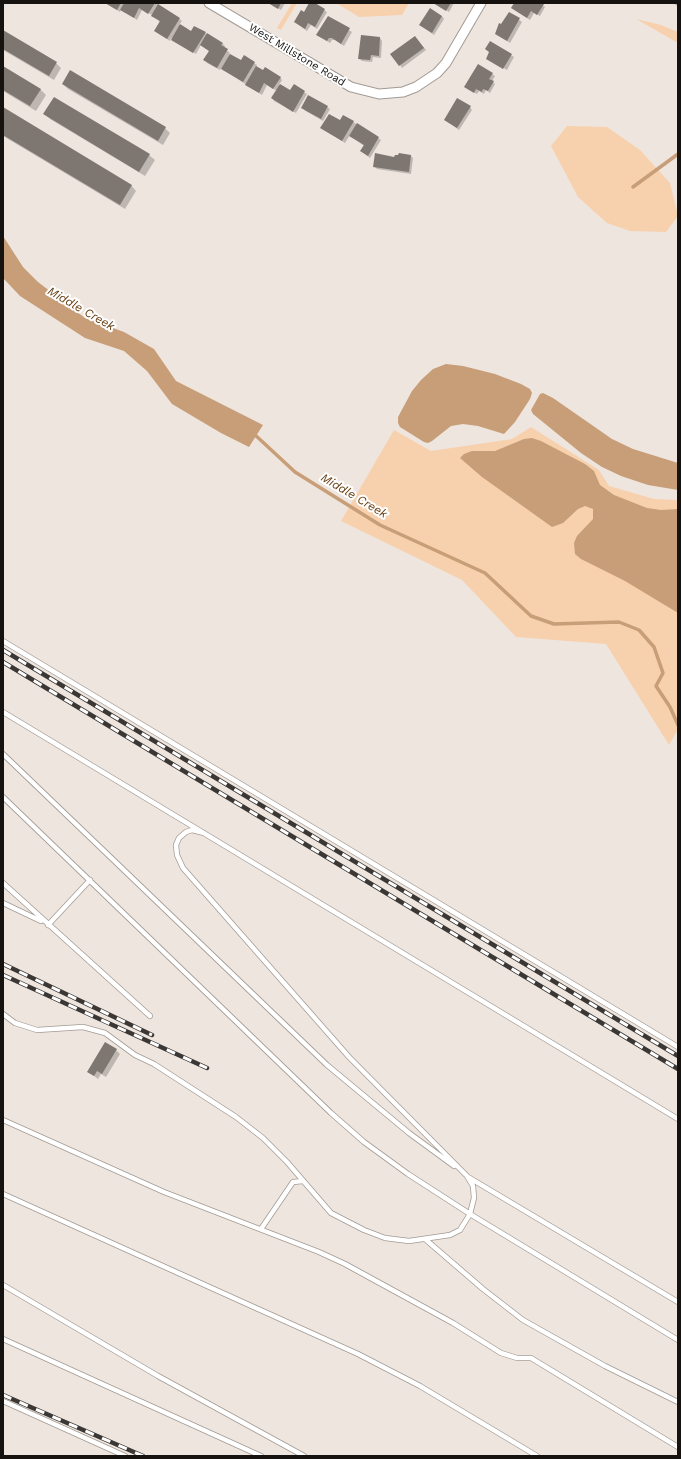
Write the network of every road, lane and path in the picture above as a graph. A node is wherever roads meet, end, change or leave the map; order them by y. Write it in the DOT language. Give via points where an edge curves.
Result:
graph roads {
  1 [pos="209,3"];
  2 [pos="482,3"];
  3 [pos="3,641"];
  4 [pos="3,712"];
  5 [pos="3,754"];
  6 [pos="3,797"];
  7 [pos="204,833"];
  8 [pos="90,880"];
  9 [pos="3,883"];
  10 [pos="3,903"];
  11 [pos="48,925"];
  12 [pos="3,1014"];
  13 [pos="150,1016"];
  14 [pos="678,1047"];
  15 [pos="678,1119"];
  16 [pos="3,1120"];
  17 [pos="467,1176"];
  18 [pos="303,1181"];
  19 [pos="3,1194"];
  20 [pos="470,1214"];
  21 [pos="261,1229"];
  22 [pos="425,1239"];
  23 [pos="3,1285"];
  24 [pos="678,1302"];
  25 [pos="3,1339"];
  26 [pos="678,1340"];
  27 [pos="3,1401"];
  28 [pos="678,1402"];
  29 [pos="678,1447"];
  30 [pos="126,1456"];
  31 [pos="261,1456"];
  32 [pos="304,1456"];
  33 [pos="537,1456"];
  1 -- 2 [label="street, West Millstone Road" via="351,87 364,92 389,94 416,87 437,73 446,63"];
  3 -- 14 [label="lane"];
  4 -- 7 [label="lane"];
  5 -- 17 [label="lane" via="327,1065 409,1133"];
  6 -- 8 [label="lane"];
  7 -- 15 [label="lane"];
  7 -- 17 [label="lane" via="192,830 179,838 176,845 177,855 183,868 349,1057"];
  8 -- 11 [label="lane"];
  8 -- 20 [label="lane" via="359,1137 408,1174"];
  9 -- 11 [label="lane"];
  10 -- 11 [label="lane"];
  11 -- 13 [label="lane"];
  12 -- 18 [label="lane" via="15,1023 37,1030 83,1027 105,1033 135,1055 154,1064 236,1117 263,1138"];
  16 -- 21 [label="lane" via="164,1192"];
  17 -- 20 [label="lane" via="473,1186 474,1198"];
  17 -- 24 [label="lane"];
  18 -- 21 [label="lane" via="294,1182"];
  18 -- 22 [label="lane" via="331,1214 364,1230 385,1238 409,1241"];
  19 -- 33 [label="lane" via="358,1354 420,1386"];
  20 -- 22 [label="lane" via="460,1230 450,1235"];
  20 -- 26 [label="lane"];
  21 -- 29 [label="lane" via="370,1276 501,1353 517,1358 531,1358"];
  22 -- 28 [label="lane" via="523,1320 605,1366"];
  23 -- 32 [label="lane" via="158,1376"];
  25 -- 31 [label="lane"];
  27 -- 30 [label="lane"];
}
